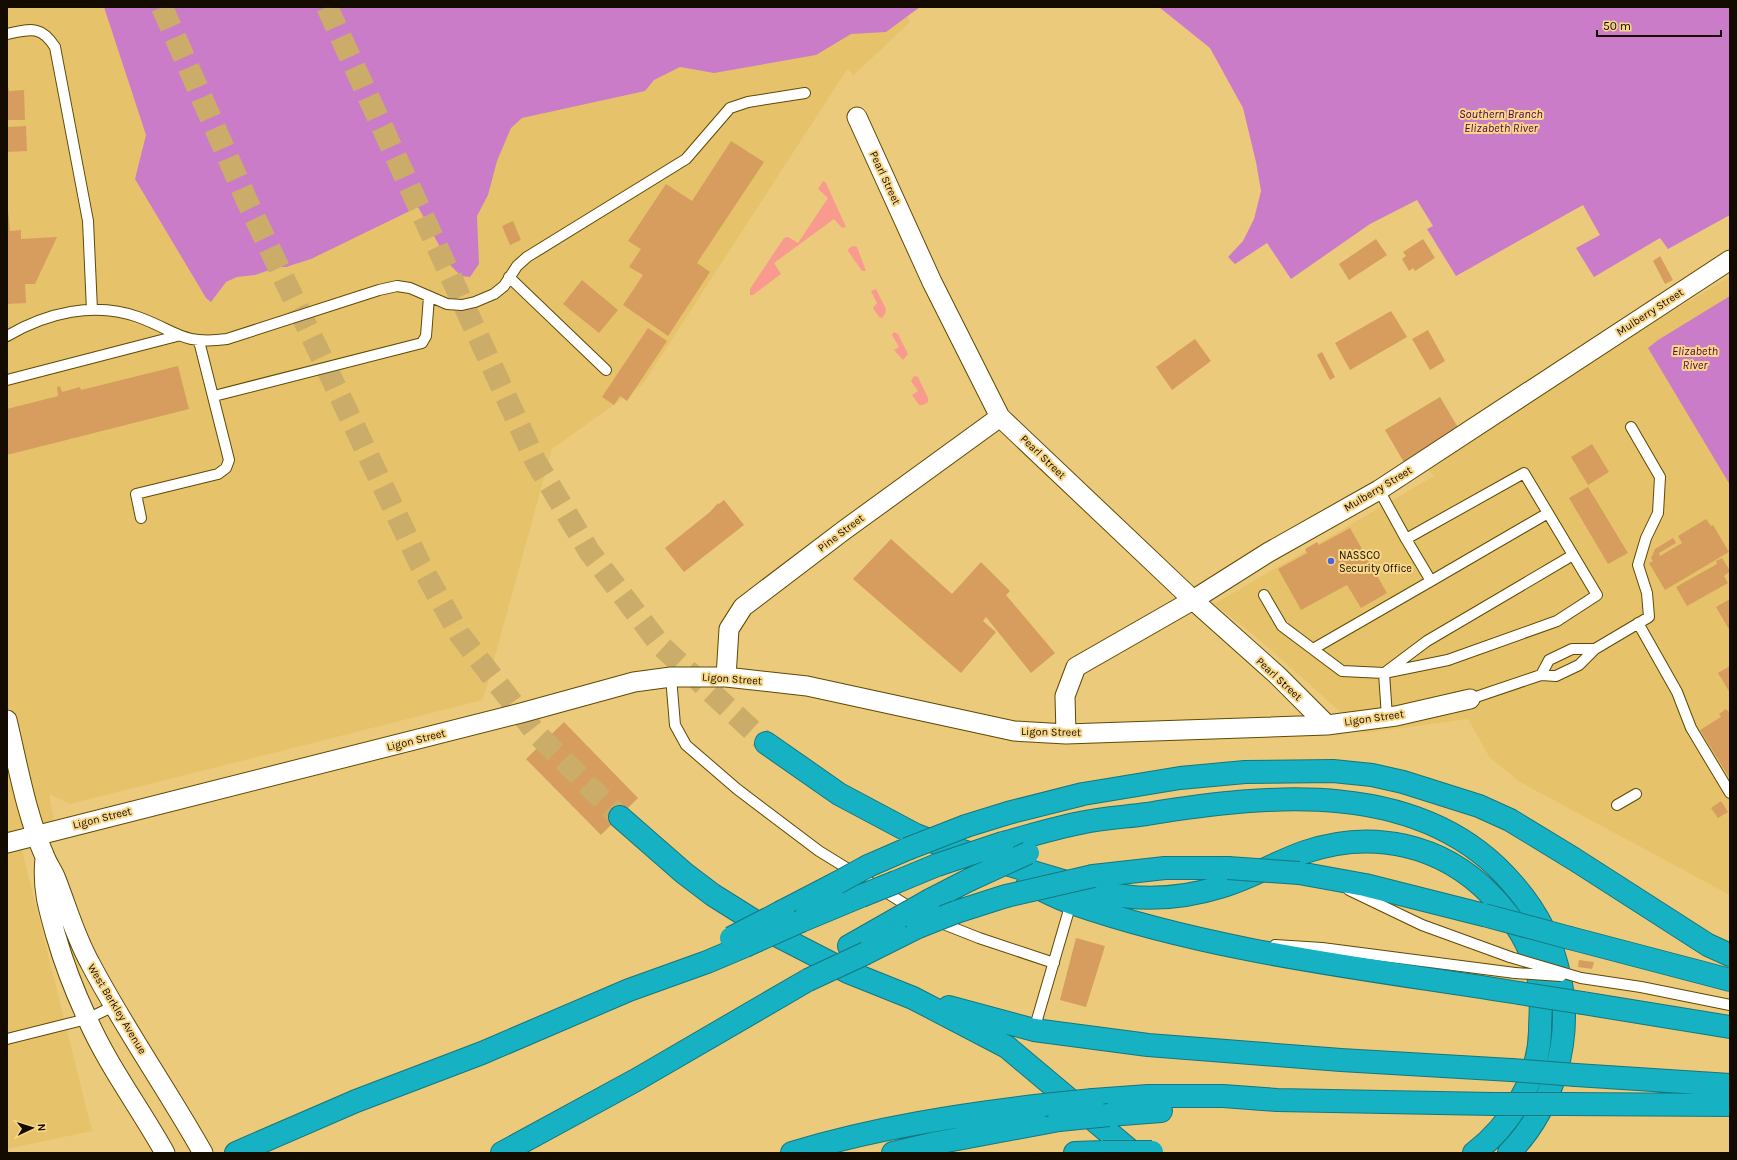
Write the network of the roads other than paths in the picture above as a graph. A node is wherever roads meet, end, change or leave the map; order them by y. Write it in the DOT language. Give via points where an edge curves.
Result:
graph roads {
  1 [pos="7,34"];
  2 [pos="806,92"];
  3 [pos="857,117"];
  4 [pos="1730,260"];
  5 [pos="509,277"];
  6 [pos="429,297"];
  7 [pos="92,310"];
  8 [pos="7,336"];
  9 [pos="177,336"];
  10 [pos="199,342"];
  11 [pos="606,370"];
  12 [pos="7,380"];
  13 [pos="214,396"];
  14 [pos="1000,417"];
  15 [pos="1630,427"];
  16 [pos="1379,490"];
  17 [pos="1548,513"];
  18 [pos="141,518"];
  19 [pos="1406,539"];
  20 [pos="1573,555"];
  21 [pos="1431,581"];
  22 [pos="1264,595"];
  23 [pos="1193,600"];
  24 [pos="1638,623"];
  25 [pos="1313,649"];
  26 [pos="1595,649"];
  27 [pos="1384,673"];
  28 [pos="1540,675"];
  29 [pos="671,677"];
  30 [pos="726,677"];
  31 [pos="1470,699"];
  32 [pos="1387,717"];
  33 [pos="7,720"];
  34 [pos="1328,725"];
  35 [pos="1066,734"];
  36 [pos="766,743"];
  37 [pos="1730,793"];
  38 [pos="1636,794"];
  39 [pos="1617,805"];
  40 [pos="1144,814"];
  41 [pos="620,817"];
  42 [pos="37,835"];
  43 [pos="7,843"];
  44 [pos="939,844"];
  45 [pos="45,858"];
  46 [pos="1324,878"];
  47 [pos="1071,903"];
  48 [pos="792,916"];
  49 [pos="909,922"];
  50 [pos="1730,955"];
  51 [pos="1054,963"];
  52 [pos="1581,978"];
  53 [pos="1730,980"];
  54 [pos="1517,983"];
  55 [pos="913,998"];
  56 [pos="1730,1005"];
  57 [pos="114,1006"];
  58 [pos="87,1019"];
  59 [pos="1730,1027"];
  60 [pos="1034,1030"];
  61 [pos="7,1039"];
  62 [pos="1730,1085"];
  63 [pos="1277,1100"];
  64 [pos="1730,1105"];
  65 [pos="1087,1152"];
  66 [pos="165,1153"];
  67 [pos="203,1153"];
  68 [pos="236,1153"];
  69 [pos="502,1153"];
  70 [pos="792,1153"];
  71 [pos="893,1153"];
  72 [pos="1149,1153"];
  73 [pos="1474,1153"];
  74 [pos="1509,1153"];
  1 -- 7 [label="lane" via="29,29 40,31 55,47 88,220"];
  2 -- 5 [label="lane" via="748,102 730,108 686,159 527,257"];
  3 -- 14 [label="street, Pearl Street" via="932,282"];
  4 -- 16 [label="street, Mulberry Street"];
  5 -- 6 [label="lane" via="504,286 494,294 475,302 462,305 447,304"];
  5 -- 11 [label="lane"];
  6 -- 10 [label="lane" via="410,288 397,286 227,339"];
  6 -- 13 [label="lane" via="426,336 422,343"];
  7 -- 8 [label="lane" via="46,318"];
  7 -- 9 [label="lane" via="118,311 140,318"];
  9 -- 10 [label="lane"];
  9 -- 12 [label="lane"];
  10 -- 13 [label="lane"];
  13 -- 18 [label="lane" via="229,460 226,468 218,474 136,494"];
  14 -- 23 [label="street, Pearl Street"];
  14 -- 30 [label="street, Pine Street" via="743,607 729,629"];
  15 -- 24 [label="lane" via="1660,477 1658,512 1646,538 1638,565 1647,593 1649,617"];
  16 -- 19 [label="lane"];
  16 -- 23 [label="street, Mulberry Street" via="1269,552"];
  17 -- 19 [label="lane" via="1524,473"];
  17 -- 20 [label="lane"];
  17 -- 21 [label="lane"];
  19 -- 21 [label="lane"];
  20 -- 27 [label="lane" via="1427,640"];
  20 -- 27 [label="lane" via="1597,595 1557,622 1448,660"];
  21 -- 25 [label="lane"];
  22 -- 25 [label="lane" via="1282,626"];
  23 -- 34 [label="street, Pearl Street" via="1277,675"];
  23 -- 35 [label="street, Mulberry Street" via="1076,667 1065,696"];
  24 -- 26 [label="lane"];
  24 -- 37 [label="lane" via="1677,692 1691,728"];
  25 -- 27 [label="lane" via="1342,671"];
  26 -- 28 [label="lane" via="1579,665 1556,676"];
  26 -- 28 [label="lane" via="1572,649 1549,660"];
  27 -- 32 [label="lane"];
  28 -- 31 [label="lane"];
  29 -- 30 [label="street, Ligon Street"];
  29 -- 42 [label="street, Ligon Street" via="634,682 417,740"];
  29 -- 51 [label="lane" via="675,725 686,745 737,789 819,851 925,916"];
  30 -- 35 [label="street, Ligon Street" via="807,686 1014,731"];
  31 -- 32 [label="street, Ligon Street"];
  32 -- 34 [label="street, Ligon Street"];
  33 -- 42 [label="street, West Berkley Avenue"];
  34 -- 35 [label="street, Ligon Street"];
  36 -- 44 [label="highway" via="839,794 916,835"];
  38 -- 39 [label="lane"];
  40 -- 48 [label="highway, bridge" via="1082,822 1003,843 937,865 861,896"];
  40 -- 49 [label="highway, bridge" via="1028,853 969,880 930,900"];
  40 -- 74 [label="highway" via="1250,801 1343,801 1403,813 1435,825 1458,837 1496,865 1524,896 1550,940 1562,989 1564,1013 1556,1073 1547,1096 1528,1131"];
  41 -- 55 [label="highway" via="684,873 747,917 848,972"];
  42 -- 43 [label="street, Ligon Street"];
  42 -- 45 [label="street, West Berkley Avenue"];
  44 -- 47 [label="highway"];
  44 -- 73 [label="highway" via="1100,892 1140,898 1194,894 1221,887 1306,852 1365,841 1384,841 1410,846 1457,866 1478,881 1519,929 1531,955 1540,988 1540,1035 1527,1086 1516,1108"];
  45 -- 57 [label="street, West Berkley Avenue" via="89,963"];
  45 -- 58 [label="street, West Berkley Avenue" via="43,879 46,900 62,955"];
  46 -- 49 [label="highway, bridge" via="1299,873 1228,868 1165,868 1093,876"];
  46 -- 52 [label="lane, bridge" via="1422,925"];
  46 -- 53 [label="highway, bridge" via="1365,885"];
  47 -- 51 [label="lane"];
  47 -- 54 [label="highway" via="1202,939 1322,962"];
  48 -- 50 [label="highway, bridge" via="837,883 868,866 966,826 1008,813 1083,794 1180,778 1245,772 1333,771 1372,775 1402,782 1480,806 1510,820 1708,945"];
  48 -- 68 [label="highway, bridge" via="482,1053 356,1101"];
  49 -- 69 [label="highway, bridge" via="858,949 629,1084"];
  51 -- 60 [label="lane"];
  52 -- 54 [label="lane, bridge"];
  52 -- 56 [label="lane" via="1642,987"];
  54 -- 59 [label="highway, bridge" via="1583,1003"];
  55 -- 60 [label="highway"];
  55 -- 72 [label="highway" via="1008,1047"];
  57 -- 58 [label="lane"];
  57 -- 67 [label="street, West Berkley Avenue"];
  58 -- 61 [label="lane"];
  58 -- 66 [label="street, West Berkley Avenue"];
  60 -- 62 [label="highway, bridge" via="1155,1045 1341,1060"];
  63 -- 64 [label="highway, bridge"];
  63 -- 70 [label="highway, bridge" via="1223,1096 1148,1096 1044,1105 914,1123"];
  63 -- 71 [label="highway, bridge" via="1224,1109 1142,1112 1059,1120"];
  65 -- 72 [label="highway, bridge"];
}
